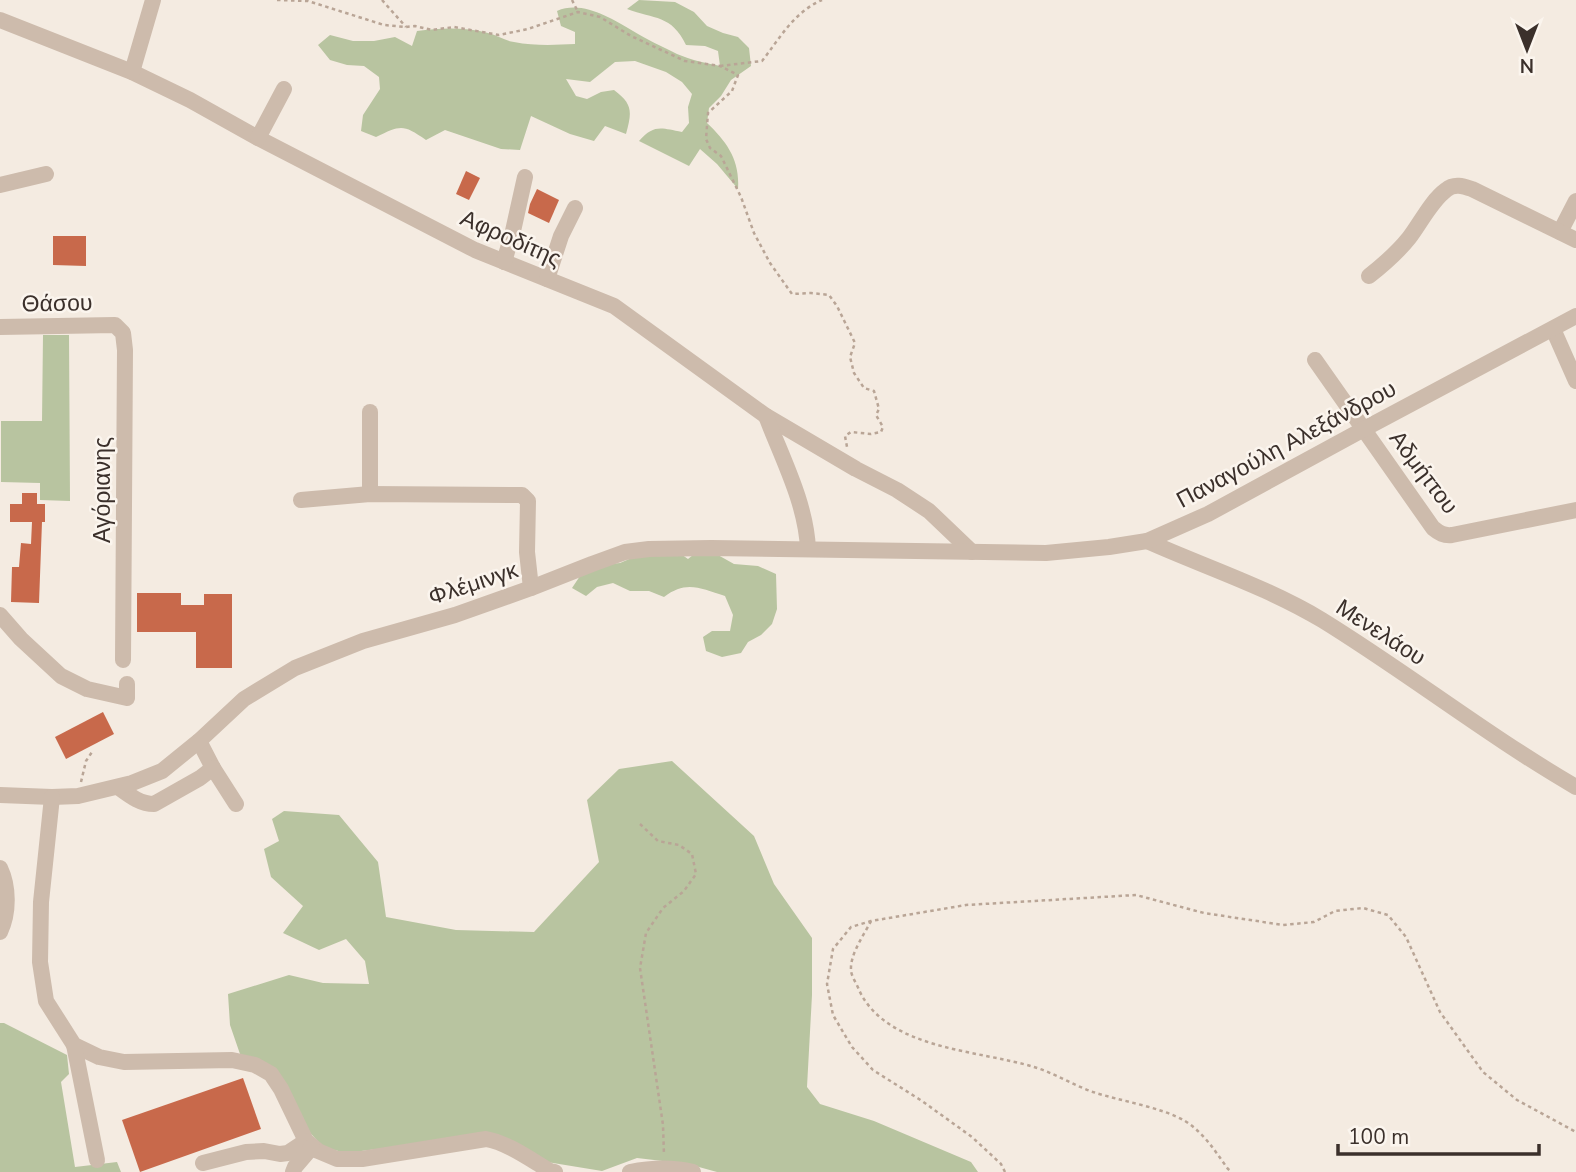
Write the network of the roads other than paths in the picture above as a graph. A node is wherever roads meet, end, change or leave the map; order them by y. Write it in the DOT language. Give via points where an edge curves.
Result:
graph roads {
  1 [pos="153,0"];
  2 [pos="0,20"];
  3 [pos="132,72"];
  4 [pos="284,89"];
  5 [pos="258,138"];
  6 [pos="46,174"];
  7 [pos="525,177"];
  8 [pos="0,186"];
  9 [pos="1576,201"];
  10 [pos="575,208"];
  11 [pos="1560,232"];
  12 [pos="1576,240"];
  13 [pos="504,262"];
  14 [pos="1369,276"];
  15 [pos="547,279"];
  16 [pos="1576,316"];
  17 [pos="115,325"];
  18 [pos="0,327"];
  19 [pos="1553,329"];
  20 [pos="1314,360"];
  21 [pos="1576,381"];
  22 [pos="370,412"];
  23 [pos="766,416"];
  24 [pos="1364,429"];
  25 [pos="370,494"];
  26 [pos="301,500"];
  27 [pos="1576,509"];
  28 [pos="1147,541"];
  29 [pos="808,549"];
  30 [pos="972,552"];
  31 [pos="1001,553"];
  32 [pos="531,588"];
  33 [pos="0,615"];
  34 [pos="123,660"];
  35 [pos="127,684"];
  36 [pos="199,741"];
  37 [pos="213,768"];
  38 [pos="118,787"];
  39 [pos="1576,787"];
  40 [pos="0,795"];
  41 [pos="52,797"];
  42 [pos="236,804"];
  43 [pos="0,868"];
  44 [pos="0,932"];
  45 [pos="74,1045"];
  46 [pos="309,1144"];
  47 [pos="96,1160"];
  48 [pos="203,1163"];
  49 [pos="293,1172"];
  50 [pos="555,1172"];
  51 [pos="630,1172"];
  52 [pos="693,1172"];
  1 -- 3 [label="street"];
  2 -- 3 [label="street, Αφροδίτης"];
  3 -- 5 [label="street, Αφροδίτης"];
  4 -- 5 [label="street"];
  5 -- 13 [label="street, Αφροδίτης"];
  6 -- 8 [label="street"];
  7 -- 13 [label="street"];
  9 -- 11 [label="street"];
  10 -- 15 [label="street"];
  11 -- 12 [label="street"];
  11 -- 14 [label="street" via="1472,189 1454,186 1447,188 1408,240"];
  13 -- 15 [label="street, Αφροδίτης"];
  15 -- 23 [label="street, Αφροδίτης" via="614,306"];
  16 -- 19 [label="street, Παναγούλη Αλεξάνδρου"];
  17 -- 18 [label="street, Θάσου"];
  17 -- 34 [label="street, Αγόριανης" via="123,333 125,350"];
  19 -- 21 [label="street"];
  19 -- 24 [label="street, Παναγούλη Αλεξάνδρου"];
  20 -- 24 [label="street, Αδμήττου"];
  22 -- 25 [label="street"];
  23 -- 29 [label="street" via="795,490"];
  23 -- 30 [label="street, Αφροδίτης" via="929,511"];
  24 -- 27 [label="street, Αδμήττου" via="1433,528 1446,536"];
  24 -- 28 [label="street, Παναγούλη Αλεξάνδρου" via="1208,514"];
  25 -- 26 [label="street"];
  25 -- 32 [label="street" via="522,495 528,501"];
  28 -- 31 [label="street, Παναγούλη Αλεξάνδρου" via="1084,550"];
  28 -- 39 [label="street, Μενελάου" via="1319,618"];
  29 -- 30 [label="street, Φλέμινγκ"];
  29 -- 32 [label="street, Φλέμινγκ" via="625,552"];
  30 -- 31 [label="street, Φλέμινγκ"];
  32 -- 36 [label="street, Φλέμινγκ" via="363,641 295,668 244,699"];
  33 -- 35 [label="street" via="61,676 87,689 127,698"];
  36 -- 37 [label="street"];
  36 -- 38 [label="street, Φλέμινγκ" via="163,771"];
  37 -- 38 [label="street" via="154,804"];
  37 -- 42 [label="street"];
  38 -- 41 [label="street, Φλέμινγκ"];
  40 -- 41 [label="street, Φλέμινγκ"];
  41 -- 45 [label="street" via="40,962 46,1001"];
  43 -- 44 [label="street" via="7,906"];
  45 -- 46 [label="street" via="124,1062 232,1060 255,1065 271,1074"];
  45 -- 47 [label="street"];
  46 -- 48 [label="street" via="288,1153 246,1152"];
  46 -- 49 [label="street"];
  46 -- 50 [label="street" via="337,1159 362,1159 486,1139"];
  51 -- 52 [label="street"];
}
